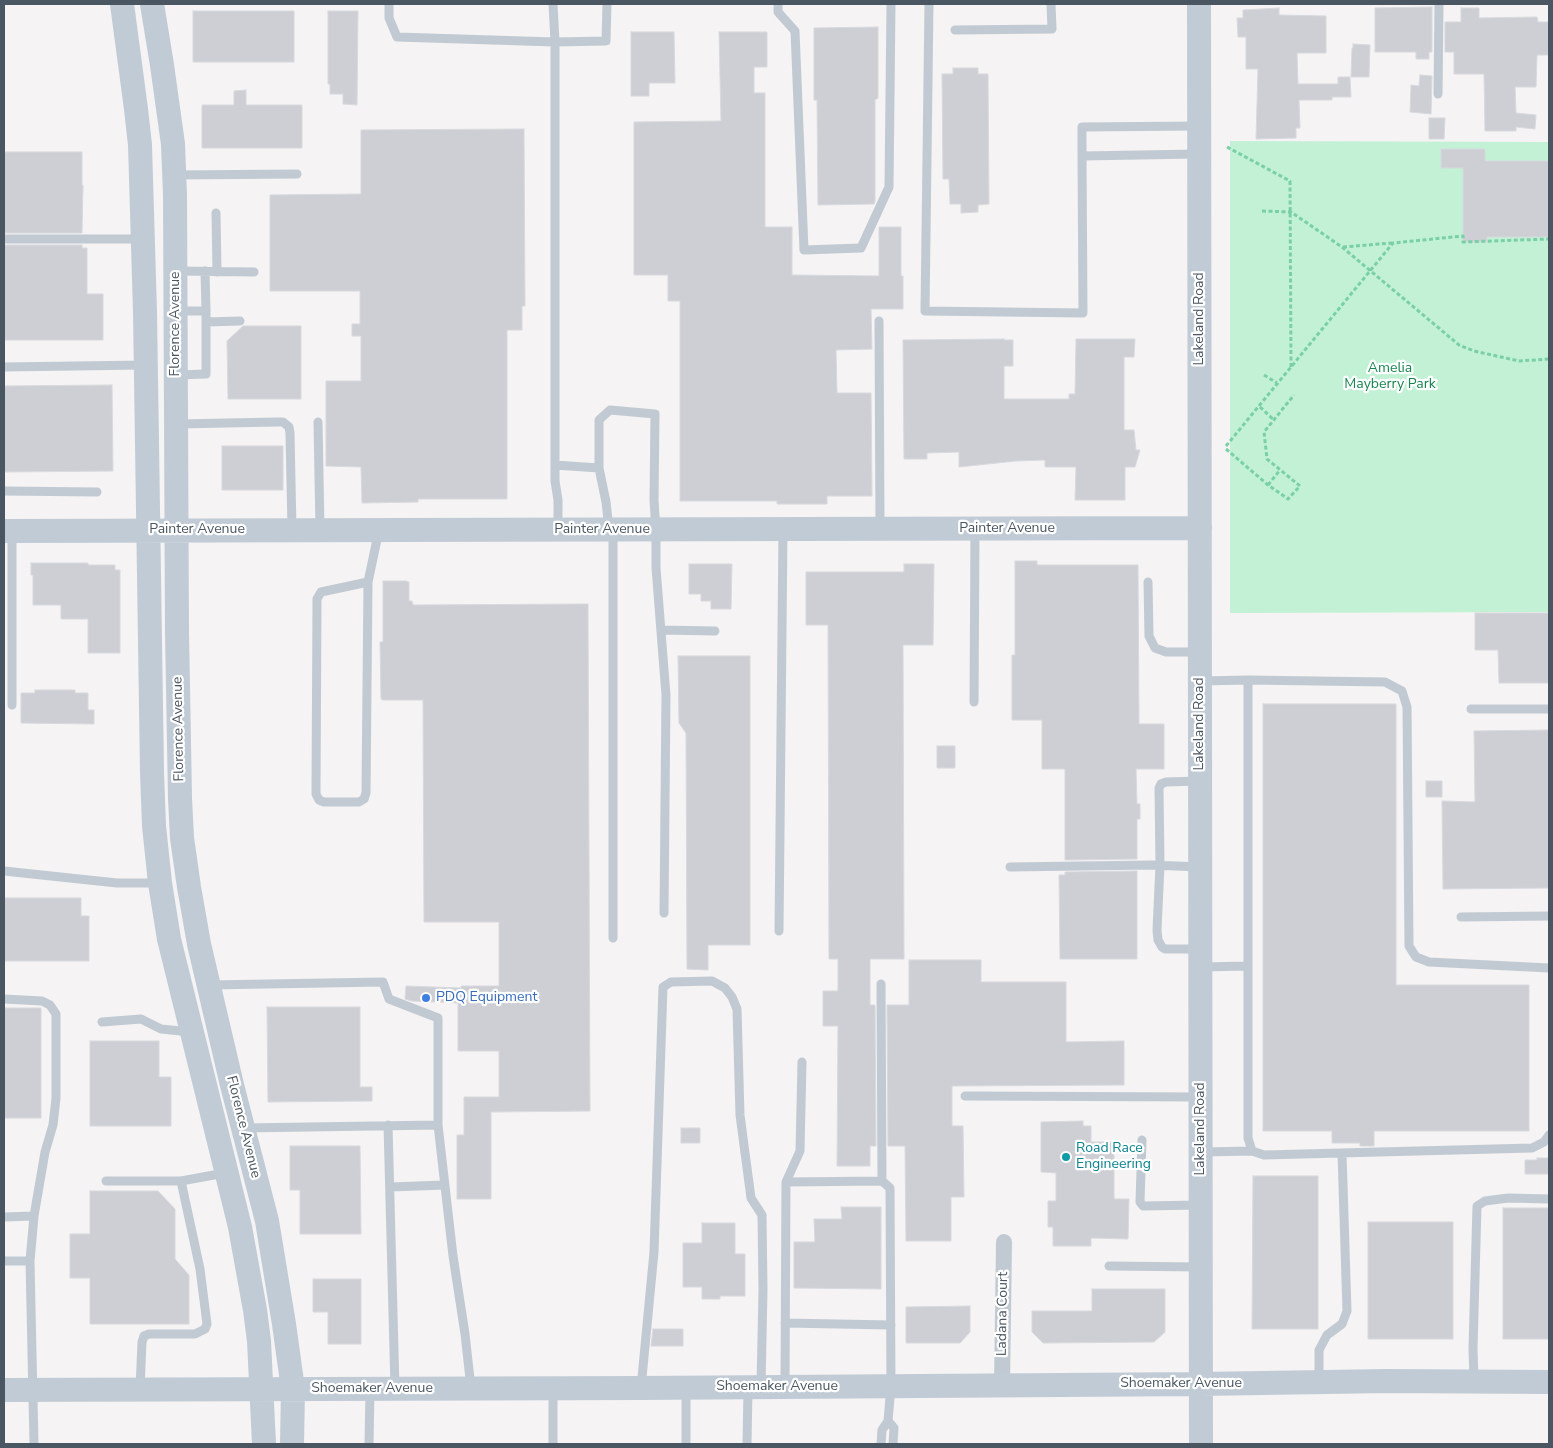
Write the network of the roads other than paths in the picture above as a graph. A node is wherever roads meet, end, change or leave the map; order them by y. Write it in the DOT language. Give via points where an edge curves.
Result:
graph roads {
  1 [pos="122,4"];
  2 [pos="152,4"];
  3 [pos="389,4"];
  4 [pos="553,4"];
  5 [pos="607,4"];
  6 [pos="778,4"];
  7 [pos="891,4"];
  8 [pos="929,4"];
  9 [pos="1051,4"];
  10 [pos="1200,4"];
  11 [pos="1439,4"];
  12 [pos="955,30"];
  13 [pos="555,42"];
  14 [pos="1438,94"];
  15 [pos="1200,126"];
  16 [pos="1200,154"];
  17 [pos="1082,156"];
  18 [pos="297,174"];
  19 [pos="174,175"];
  20 [pos="216,213"];
  21 [pos="4,239"];
  22 [pos="143,239"];
  23 [pos="176,271"];
  24 [pos="205,271"];
  25 [pos="217,272"];
  26 [pos="254,272"];
  27 [pos="176,311"];
  28 [pos="206,311"];
  29 [pos="240,321"];
  30 [pos="879,321"];
  31 [pos="206,322"];
  32 [pos="146,365"];
  33 [pos="4,367"];
  34 [pos="176,374"];
  35 [pos="318,422"];
  36 [pos="176,424"];
  37 [pos="555,465"];
  38 [pos="600,468"];
  39 [pos="4,491"];
  40 [pos="97,492"];
  41 [pos="1200,528"];
  42 [pos="656,529"];
  43 [pos="783,529"];
  44 [pos="880,529"];
  45 [pos="975,529"];
  46 [pos="148,530"];
  47 [pos="177,530"];
  48 [pos="292,530"];
  49 [pos="320,530"];
  50 [pos="379,530"];
  51 [pos="558,530"];
  52 [pos="611,530"];
  53 [pos="8,531"];
  54 [pos="368,582"];
  55 [pos="1148,582"];
  56 [pos="661,630"];
  57 [pos="715,630"];
  58 [pos="1200,652"];
  59 [pos="1248,680"];
  60 [pos="1200,681"];
  61 [pos="974,702"];
  62 [pos="12,705"];
  63 [pos="1471,709"];
  64 [pos="1549,709"];
  65 [pos="1200,781"];
  66 [pos="1160,865"];
  67 [pos="1200,867"];
  68 [pos="1010,868"];
  69 [pos="4,871"];
  70 [pos="160,883"];
  71 [pos="664,912"];
  72 [pos="1549,916"];
  73 [pos="1461,917"];
  74 [pos="779,931"];
  75 [pos="613,938"];
  76 [pos="1201,958"];
  77 [pos="1248,966"];
  78 [pos="1549,968"];
  79 [pos="880,984"];
  80 [pos="208,985"];
  81 [pos="4,1000"];
  82 [pos="102,1022"];
  83 [pos="191,1032"];
  84 [pos="802,1062"];
  85 [pos="966,1096"];
  86 [pos="1201,1097"];
  87 [pos="438,1125"];
  88 [pos="388,1126"];
  89 [pos="243,1128"];
  90 [pos="1549,1135"];
  91 [pos="1142,1140"];
  92 [pos="1201,1152"];
  93 [pos="1252,1152"];
  94 [pos="1342,1153"];
  95 [pos="226,1172"];
  96 [pos="106,1181"];
  97 [pos="181,1181"];
  98 [pos="882,1181"];
  99 [pos="786,1182"];
  100 [pos="445,1185"];
  101 [pos="390,1187"];
  102 [pos="1549,1199"];
  103 [pos="1201,1205"];
  104 [pos="34,1216"];
  105 [pos="4,1217"];
  106 [pos="1004,1242"];
  107 [pos="4,1261"];
  108 [pos="30,1261"];
  109 [pos="1109,1266"];
  110 [pos="1201,1267"];
  111 [pos="785,1323"];
  112 [pos="891,1325"];
  113 [pos="1474,1381"];
  114 [pos="1319,1382"];
  115 [pos="1549,1382"];
  116 [pos="1201,1384"];
  117 [pos="785,1386"];
  118 [pos="891,1386"];
  119 [pos="1002,1386"];
  120 [pos="755,1387"];
  121 [pos="370,1388"];
  122 [pos="472,1388"];
  123 [pos="641,1388"];
  124 [pos="686,1388"];
  125 [pos="262,1389"];
  126 [pos="293,1389"];
  127 [pos="395,1389"];
  128 [pos="553,1389"];
  129 [pos="4,1390"];
  130 [pos="34,1390"];
  131 [pos="140,1390"];
  132 [pos="888,1421"];
  133 [pos="34,1444"];
  134 [pos="264,1444"];
  135 [pos="292,1444"];
  136 [pos="370,1444"];
  137 [pos="553,1444"];
  138 [pos="686,1444"];
  139 [pos="747,1444"];
  140 [pos="881,1444"];
  141 [pos="893,1444"];
  142 [pos="1201,1444"];
  1 -- 22 [label="main road, Florence Avenue" via="140,145"];
  2 -- 19 [label="main road, Florence Avenue" via="173,144"];
  3 -- 13 [label="lane" via="389,18 397,37"];
  4 -- 13 [label="lane"];
  5 -- 13 [label="lane" via="606,41"];
  6 -- 7 [label="lane" via="778,12 795,31 804,250 861,248 889,187"];
  8 -- 17 [label="lane" via="925,311 1082,313"];
  9 -- 12 [label="lane" via="1052,29"];
  10 -- 15 [label="main road, Lakeland Road"];
  11 -- 14 [label="lane"];
  13 -- 37 [label="lane"];
  15 -- 16 [label="main road, Lakeland Road"];
  15 -- 17 [label="lane" via="1082,127"];
  16 -- 17 [label="lane"];
  16 -- 41 [label="main road, Lakeland Road"];
  18 -- 19 [label="lane"];
  19 -- 23 [label="main road, Florence Avenue"];
  20 -- 25 [label="lane"];
  21 -- 22 [label="lane"];
  22 -- 32 [label="main road, Florence Avenue"];
  23 -- 24 [label="lane"];
  23 -- 27 [label="main road, Florence Avenue"];
  24 -- 25 [label="lane"];
  24 -- 28 [label="lane"];
  25 -- 26 [label="lane"];
  27 -- 28 [label="lane"];
  27 -- 34 [label="main road, Florence Avenue"];
  28 -- 31 [label="lane"];
  29 -- 31 [label="lane"];
  30 -- 44 [label="lane"];
  31 -- 34 [label="lane" via="206,374"];
  32 -- 33 [label="lane"];
  32 -- 46 [label="main road, Florence Avenue"];
  34 -- 36 [label="main road, Florence Avenue"];
  35 -- 49 [label="lane"];
  36 -- 47 [label="main road, Florence Avenue"];
  36 -- 48 [label="lane" via="283,422 289,427"];
  37 -- 38 [label="lane"];
  37 -- 51 [label="lane"];
  38 -- 42 [label="lane" via="599,420 610,410 655,414"];
  38 -- 52 [label="lane"];
  39 -- 40 [label="lane"];
  41 -- 45 [label="main road, Painter Avenue"];
  41 -- 58 [label="main road, Lakeland Road"];
  42 -- 43 [label="main road, Painter Avenue"];
  42 -- 52 [label="main road, Painter Avenue"];
  42 -- 56 [label="lane"];
  43 -- 44 [label="main road, Painter Avenue"];
  43 -- 74 [label="lane"];
  44 -- 45 [label="main road, Painter Avenue"];
  45 -- 61 [label="lane"];
  46 -- 47 [label="main road, Painter Avenue"];
  46 -- 53 [label="main road, Painter Avenue"];
  46 -- 70 [label="main road, Florence Avenue" via="152,772"];
  47 -- 48 [label="main road, Painter Avenue"];
  47 -- 80 [label="main road, Florence Avenue" via="182,838"];
  48 -- 49 [label="main road, Painter Avenue"];
  49 -- 50 [label="main road, Painter Avenue"];
  50 -- 51 [label="main road, Painter Avenue"];
  50 -- 54 [label="lane"];
  51 -- 52 [label="main road, Painter Avenue"];
  52 -- 75 [label="lane"];
  53 -- 62 [label="lane"];
  54 -- 54 [label="lane" via="366,793 359,802 324,802 316,794 317,599 321,592"];
  55 -- 58 [label="lane" via="1149,636 1155,648 1166,652"];
  56 -- 57 [label="lane"];
  56 -- 71 [label="lane" via="666,695"];
  58 -- 60 [label="main road, Lakeland Road"];
  59 -- 60 [label="lane"];
  59 -- 77 [label="lane"];
  59 -- 78 [label="lane" via="1385,682 1402,691 1407,707 1409,946 1416,957 1429,962"];
  60 -- 65 [label="main road, Lakeland Road"];
  63 -- 64 [label="lane"];
  65 -- 66 [label="lane" via="1166,782 1159,788"];
  65 -- 67 [label="main road, Lakeland Road"];
  66 -- 67 [label="lane"];
  66 -- 68 [label="lane"];
  66 -- 76 [label="lane" via="1158,940 1165,949"];
  67 -- 76 [label="main road, Lakeland Road"];
  69 -- 70 [label="lane" via="117,883"];
  70 -- 83 [label="main road, Florence Avenue" via="169,939"];
  72 -- 73 [label="lane"];
  76 -- 77 [label="lane"];
  76 -- 86 [label="main road, Lakeland Road"];
  77 -- 93 [label="lane" via="1248,1138"];
  79 -- 98 [label="lane"];
  80 -- 87 [label="lane" via="383,982 389,999 438,1018"];
  80 -- 89 [label="main road, Florence Avenue"];
  81 -- 104 [label="lane" via="42,1001 50,1005 56,1014 56,1098"];
  82 -- 83 [label="lane" via="141,1020 161,1028"];
  83 -- 95 [label="main road, Florence Avenue"];
  84 -- 99 [label="lane" via="800,1151"];
  85 -- 86 [label="lane"];
  86 -- 92 [label="main road, Lakeland Road"];
  87 -- 88 [label="lane"];
  87 -- 100 [label="lane"];
  88 -- 89 [label="lane"];
  88 -- 101 [label="lane"];
  89 -- 126 [label="main road, Florence Avenue" via="267,1221"];
  90 -- 94 [label="lane" via="1544,1142 1532,1148"];
  91 -- 103 [label="lane" via="1140,1202 1143,1206"];
  92 -- 93 [label="lane"];
  92 -- 103 [label="main road, Lakeland Road"];
  93 -- 94 [label="lane" via="1264,1155"];
  94 -- 114 [label="lane" via="1347,1311 1342,1324 1327,1335 1319,1350"];
  95 -- 97 [label="lane"];
  95 -- 125 [label="main road, Florence Avenue" via="255,1310"];
  96 -- 97 [label="lane"];
  97 -- 131 [label="lane" via="200,1270 207,1324 196,1334 144,1336"];
  98 -- 99 [label="lane"];
  98 -- 112 [label="lane" via="890,1188"];
  99 -- 111 [label="lane"];
  100 -- 101 [label="lane"];
  100 -- 122 [label="lane"];
  101 -- 127 [label="lane"];
  102 -- 113 [label="lane" via="1508,1198 1485,1201 1477,1206"];
  103 -- 110 [label="main road, Lakeland Road"];
  104 -- 105 [label="lane"];
  104 -- 108 [label="lane"];
  106 -- 119 [label="street, Ladana Court"];
  107 -- 108 [label="lane"];
  108 -- 130 [label="lane"];
  109 -- 110 [label="lane"];
  110 -- 116 [label="main road, Lakeland Road"];
  111 -- 112 [label="lane"];
  111 -- 117 [label="lane"];
  112 -- 118 [label="lane"];
  113 -- 114 [label="main road, Shoemaker Avenue"];
  113 -- 115 [label="main road, Shoemaker Avenue"];
  114 -- 116 [label="main road, Shoemaker Avenue"];
  116 -- 119 [label="main road, Shoemaker Avenue"];
  116 -- 142 [label="main road, Lakeland Road"];
  117 -- 118 [label="main road, Shoemaker Avenue"];
  117 -- 120 [label="main road, Shoemaker Avenue"];
  118 -- 119 [label="main road, Shoemaker Avenue"];
  118 -- 132 [label="lane"];
  120 -- 123 [label="lane" via="763,1290 762,1215 752,1198 740,1115 737,1010 725,988 712,981 670,982 663,987 654,1252"];
  120 -- 124 [label="main road, Shoemaker Avenue"];
  120 -- 139 [label="lane"];
  121 -- 126 [label="main road, Shoemaker Avenue"];
  121 -- 127 [label="main road, Shoemaker Avenue"];
  121 -- 136 [label="lane"];
  122 -- 127 [label="main road, Shoemaker Avenue"];
  122 -- 128 [label="main road, Shoemaker Avenue"];
  123 -- 124 [label="main road, Shoemaker Avenue"];
  123 -- 128 [label="main road, Shoemaker Avenue"];
  124 -- 138 [label="lane"];
  125 -- 126 [label="main road, Shoemaker Avenue"];
  125 -- 131 [label="main road, Shoemaker Avenue"];
  125 -- 134 [label="main road, Florence Avenue"];
  126 -- 135 [label="main road, Florence Avenue"];
  128 -- 137 [label="lane"];
  129 -- 130 [label="main road, Shoemaker Avenue"];
  130 -- 131 [label="main road, Shoemaker Avenue"];
  130 -- 133 [label="lane"];
  132 -- 140 [label="lane" via="882,1430"];
  132 -- 141 [label="lane" via="894,1428"];
}
